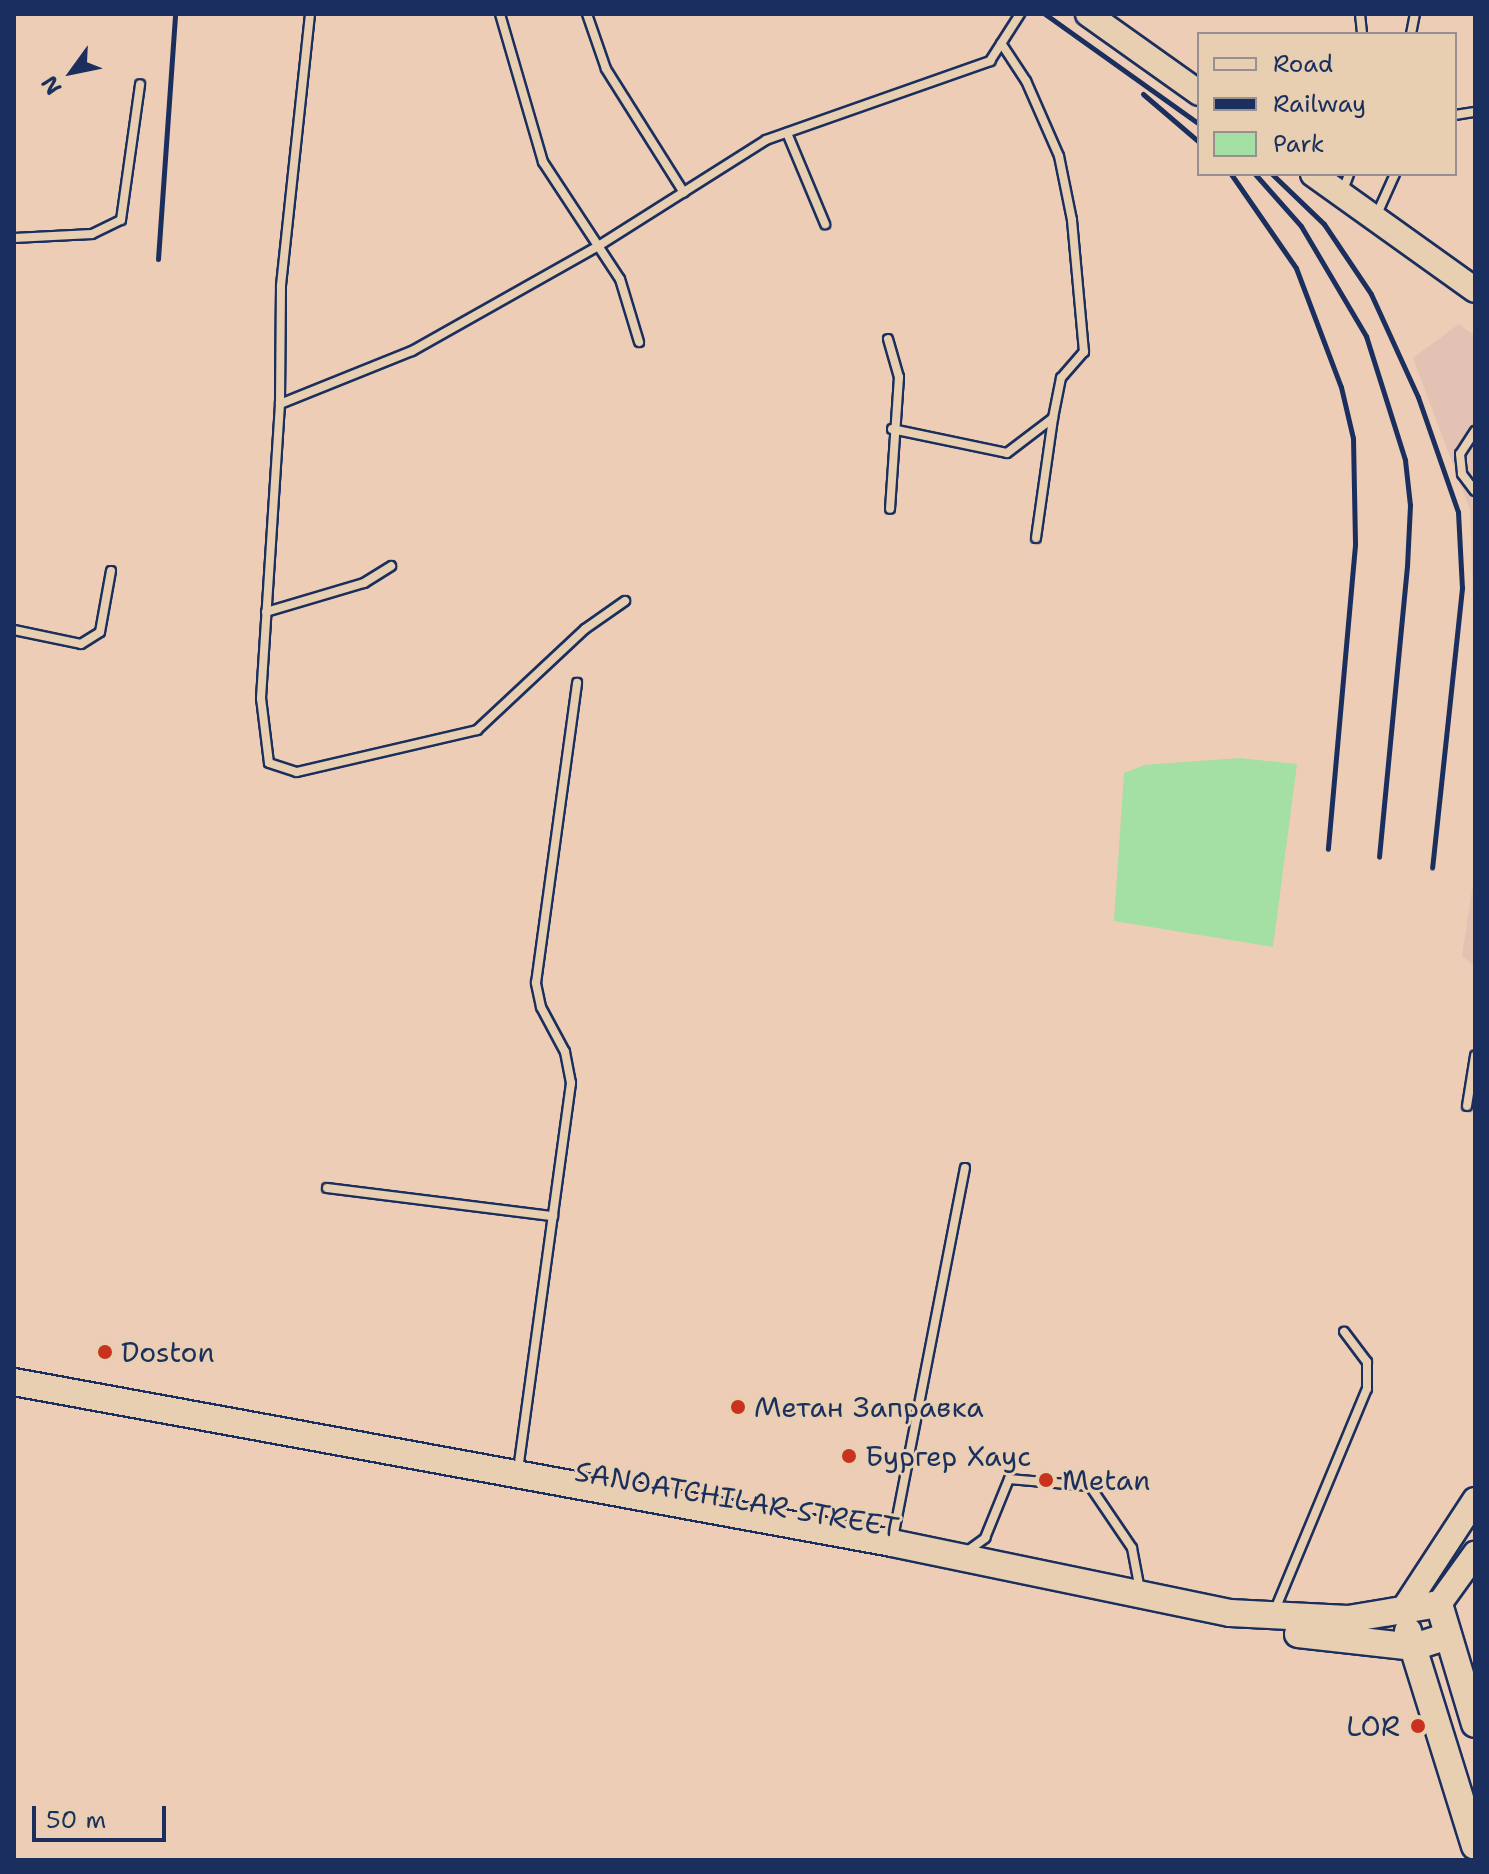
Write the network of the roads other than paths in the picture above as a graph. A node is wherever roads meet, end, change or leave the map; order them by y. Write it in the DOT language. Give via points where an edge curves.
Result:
graph roads {
  1 [pos="310,14"];
  2 [pos="500,14"];
  3 [pos="587,14"];
  4 [pos="1020,14"];
  5 [pos="1088,14"];
  6 [pos="1001,43"];
  7 [pos="140,84"];
  8 [pos="1197,92"];
  9 [pos="787,133"];
  10 [pos="1319,176"];
  11 [pos="1394,176"];
  12 [pos="1345,184"];
  13 [pos="684,193"];
  14 [pos="1375,219"];
  15 [pos="825,224"];
  16 [pos="14,238"];
  17 [pos="600,245"];
  18 [pos="1475,290"];
  19 [pos="888,339"];
  20 [pos="639,342"];
  21 [pos="280,404"];
  22 [pos="1053,418"];
  23 [pos="892,429"];
  24 [pos="1475,431"];
  25 [pos="1475,491"];
  26 [pos="890,509"];
  27 [pos="1036,538"];
  28 [pos="391,566"];
  29 [pos="111,571"];
  30 [pos="625,601"];
  31 [pos="266,612"];
  32 [pos="14,630"];
  33 [pos="577,683"];
  34 [pos="1475,1056"];
  35 [pos="1467,1106"];
  36 [pos="965,1168"];
  37 [pos="327,1188"];
  38 [pos="553,1216"];
  39 [pos="1344,1332"];
  40 [pos="14,1382"];
  41 [pos="14,1398"];
  42 [pos="517,1475"];
  43 [pos="1475,1500"];
  44 [pos="892,1543"];
  45 [pos="1475,1554"];
  46 [pos="959,1556"];
  47 [pos="1141,1595"];
  48 [pos="1439,1604"];
  49 [pos="1401,1613"];
  50 [pos="1272,1617"];
  51 [pos="1448,1636"];
  52 [pos="1414,1647"];
  53 [pos="1475,1724"];
  54 [pos="1475,1846"];
  1 -- 21 [label="lane" via="281,286"];
  2 -- 17 [label="lane" via="543,162 582,228"];
  3 -- 13 [label="lane" via="606,69"];
  4 -- 6 [label="lane"];
  5 -- 8 [label="street"];
  6 -- 9 [label="lane" via="990,61"];
  6 -- 22 [label="lane" via="1026,81 1059,156 1072,220 1084,352 1061,378"];
  7 -- 16 [label="lane" via="121,220 92,234"];
  9 -- 13 [label="lane" via="766,140"];
  9 -- 15 [label="lane"];
  10 -- 12 [label="street"];
  11 -- 14 [label="lane"];
  12 -- 14 [label="street"];
  13 -- 17 [label="lane"];
  14 -- 18 [label="street"];
  17 -- 20 [label="lane" via="620,279"];
  17 -- 21 [label="lane" via="412,351"];
  19 -- 23 [label="lane" via="899,377"];
  21 -- 31 [label="lane"];
  22 -- 23 [label="lane" via="1007,453"];
  22 -- 27 [label="lane"];
  23 -- 26 [label="lane"];
  24 -- 25 [label="lane" via="1460,454 1462,474"];
  28 -- 31 [label="lane" via="364,583"];
  29 -- 32 [label="lane" via="100,632 81,644"];
  30 -- 31 [label="lane" via="585,629 477,730 297,772 269,763 261,698"];
  33 -- 38 [label="lane" via="536,983 541,1007 565,1052 571,1083"];
  34 -- 35 [label="lane"];
  36 -- 44 [label="lane"];
  37 -- 38 [label="lane"];
  38 -- 42 [label="lane"];
  39 -- 50 [label="lane" via="1367,1362 1367,1389"];
  40 -- 42 [label="main road, SANOATCHILAR STREET"];
  41 -- 52 [label="main road, SANOATCHILAR STREET" via="1217,1624"];
  42 -- 44 [label="main road, SANOATCHILAR STREET"];
  43 -- 49 [label="street"];
  44 -- 46 [label="main road, SANOATCHILAR STREET"];
  45 -- 48 [label="street"];
  46 -- 47 [label="main road, SANOATCHILAR STREET"];
  46 -- 47 [label="lane" via="985,1538 1009,1479 1090,1486 1132,1548"];
  47 -- 50 [label="main road, SANOATCHILAR STREET"];
  48 -- 49 [label="main road, SANOATCHILAR STREET"];
  48 -- 51 [label="main road"];
  49 -- 50 [label="main road, SANOATCHILAR STREET" via="1314,1621"];
  49 -- 52 [label="main road"];
  51 -- 52 [label="main road, SANOATCHILAR STREET"];
  51 -- 53 [label="main road"];
  52 -- 54 [label="main road"];
}
